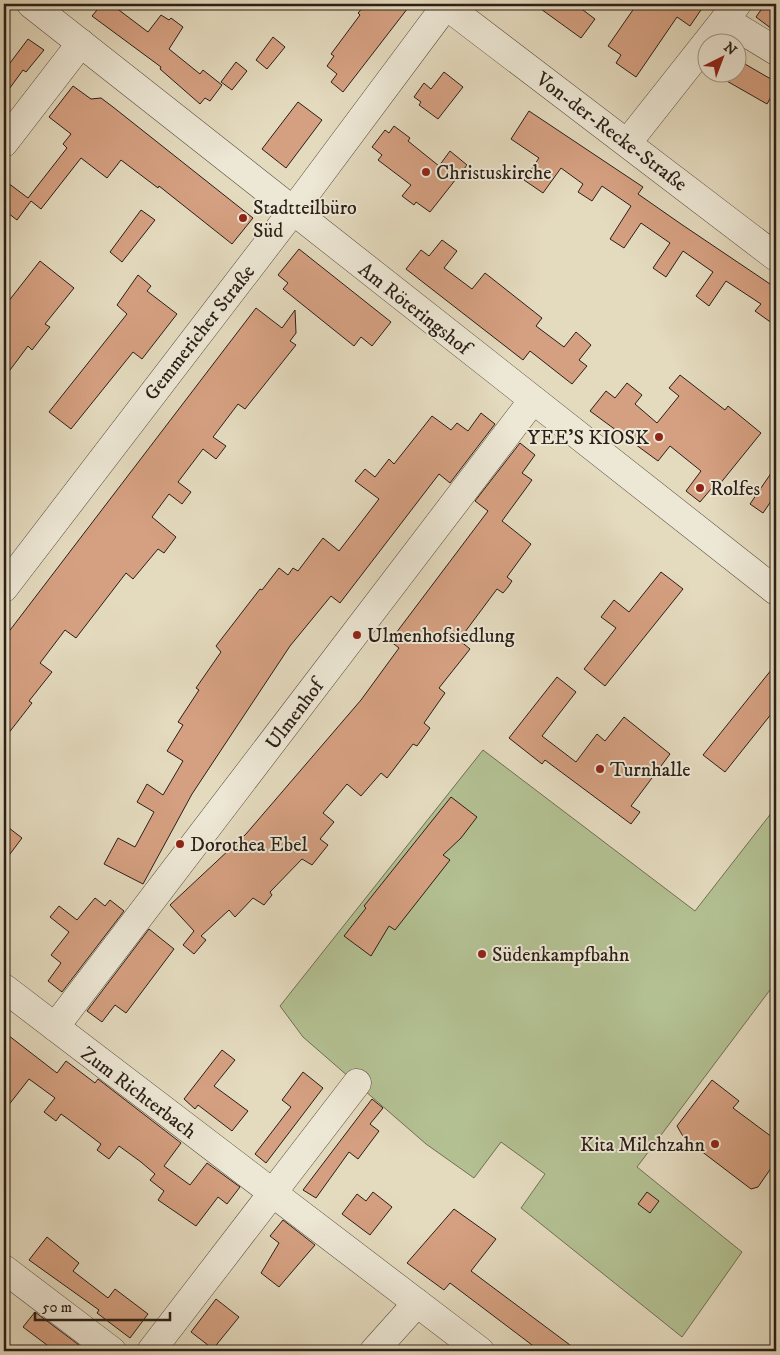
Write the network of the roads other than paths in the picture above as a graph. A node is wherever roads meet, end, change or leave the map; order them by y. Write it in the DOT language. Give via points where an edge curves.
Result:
graph roads {
  1 [pos="31,4"];
  2 [pos="446,4"];
  3 [pos="731,12"];
  4 [pos="81,42"];
  5 [pos="776,51"];
  6 [pos="628,142"];
  7 [pos="4,144"];
  8 [pos="292,212"];
  9 [pos="776,256"];
  10 [pos="533,400"];
  11 [pos="4,588"];
  12 [pos="776,591"];
  13 [pos="4,988"];
  14 [pos="55,1027"];
  15 [pos="358,1083"];
  16 [pos="273,1195"];
  17 [pos="4,1269"];
  18 [pos="417,1304"];
  19 [pos="112,1351"];
  20 [pos="151,1351"];
  21 [pos="374,1351"];
  22 [pos="480,1351"];
  1 -- 4 [label="street, Am Röteringshof"];
  2 -- 6 [label="street, Von-der-Recke-Straße"];
  2 -- 8 [label="street, Gemmericher Straße"];
  3 -- 5 [label="street"];
  3 -- 6 [label="street"];
  4 -- 7 [label="street"];
  4 -- 8 [label="street, Am Röteringshof"];
  6 -- 9 [label="street, Von-der-Recke-Straße"];
  8 -- 10 [label="street, Am Röteringshof"];
  8 -- 11 [label="street, Gemmericher Straße"];
  10 -- 12 [label="street, Am Röteringshof"];
  10 -- 14 [label="street, Ulmenhof"];
  13 -- 14 [label="street, Zum Richterbach"];
  14 -- 16 [label="street, Zum Richterbach"];
  15 -- 16 [label="street"];
  16 -- 18 [label="street, Zum Richterbach"];
  16 -- 20 [label="street"];
  17 -- 19 [label="street"];
  18 -- 21 [label="street"];
  18 -- 22 [label="street, Zum Richterbach"];
}
